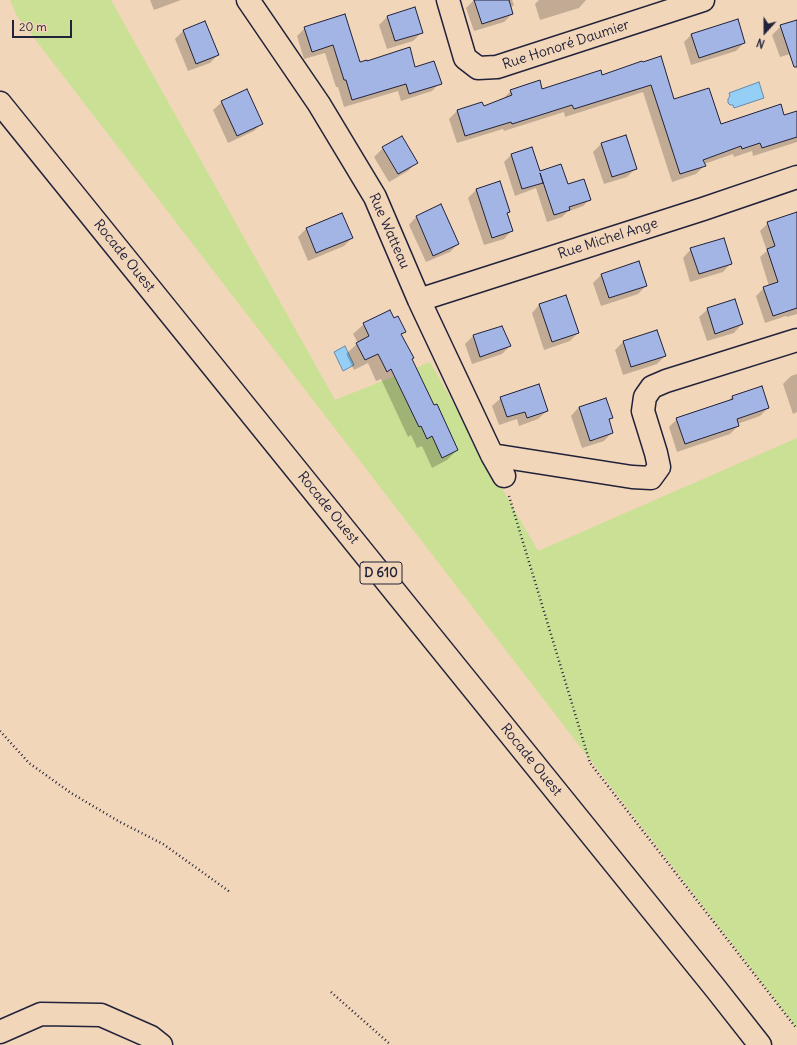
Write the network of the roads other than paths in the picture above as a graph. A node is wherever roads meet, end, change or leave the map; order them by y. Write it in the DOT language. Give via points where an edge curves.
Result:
graph roads {
  1 [pos="248,0"];
  2 [pos="448,0"];
  3 [pos="703,0"];
  4 [pos="0,103"];
  5 [pos="797,177"];
  6 [pos="419,300"];
  7 [pos="797,340"];
  8 [pos="492,455"];
  9 [pos="505,483"];
  10 [pos="0,1032"];
  11 [pos="161,1045"];
  12 [pos="760,1045"];
  1 -- 6 [label="street, Rue Watteau" via="319,104 376,197"];
  2 -- 3 [label="street, Rue Honoré Daumier" via="465,58 478,68 497,68"];
  4 -- 12 [label="street, Rocade Ouest / D 610"];
  5 -- 6 [label="street, Rue Michel Ange"];
  6 -- 8 [label="street, Rue Watteau"];
  7 -- 8 [label="street" via="652,387 645,397 643,411 659,467 651,478"];
  8 -- 9 [label="street, Rue Watteau"];
  10 -- 11 [label="street" via="41,1014 101,1015 151,1037"];
}
